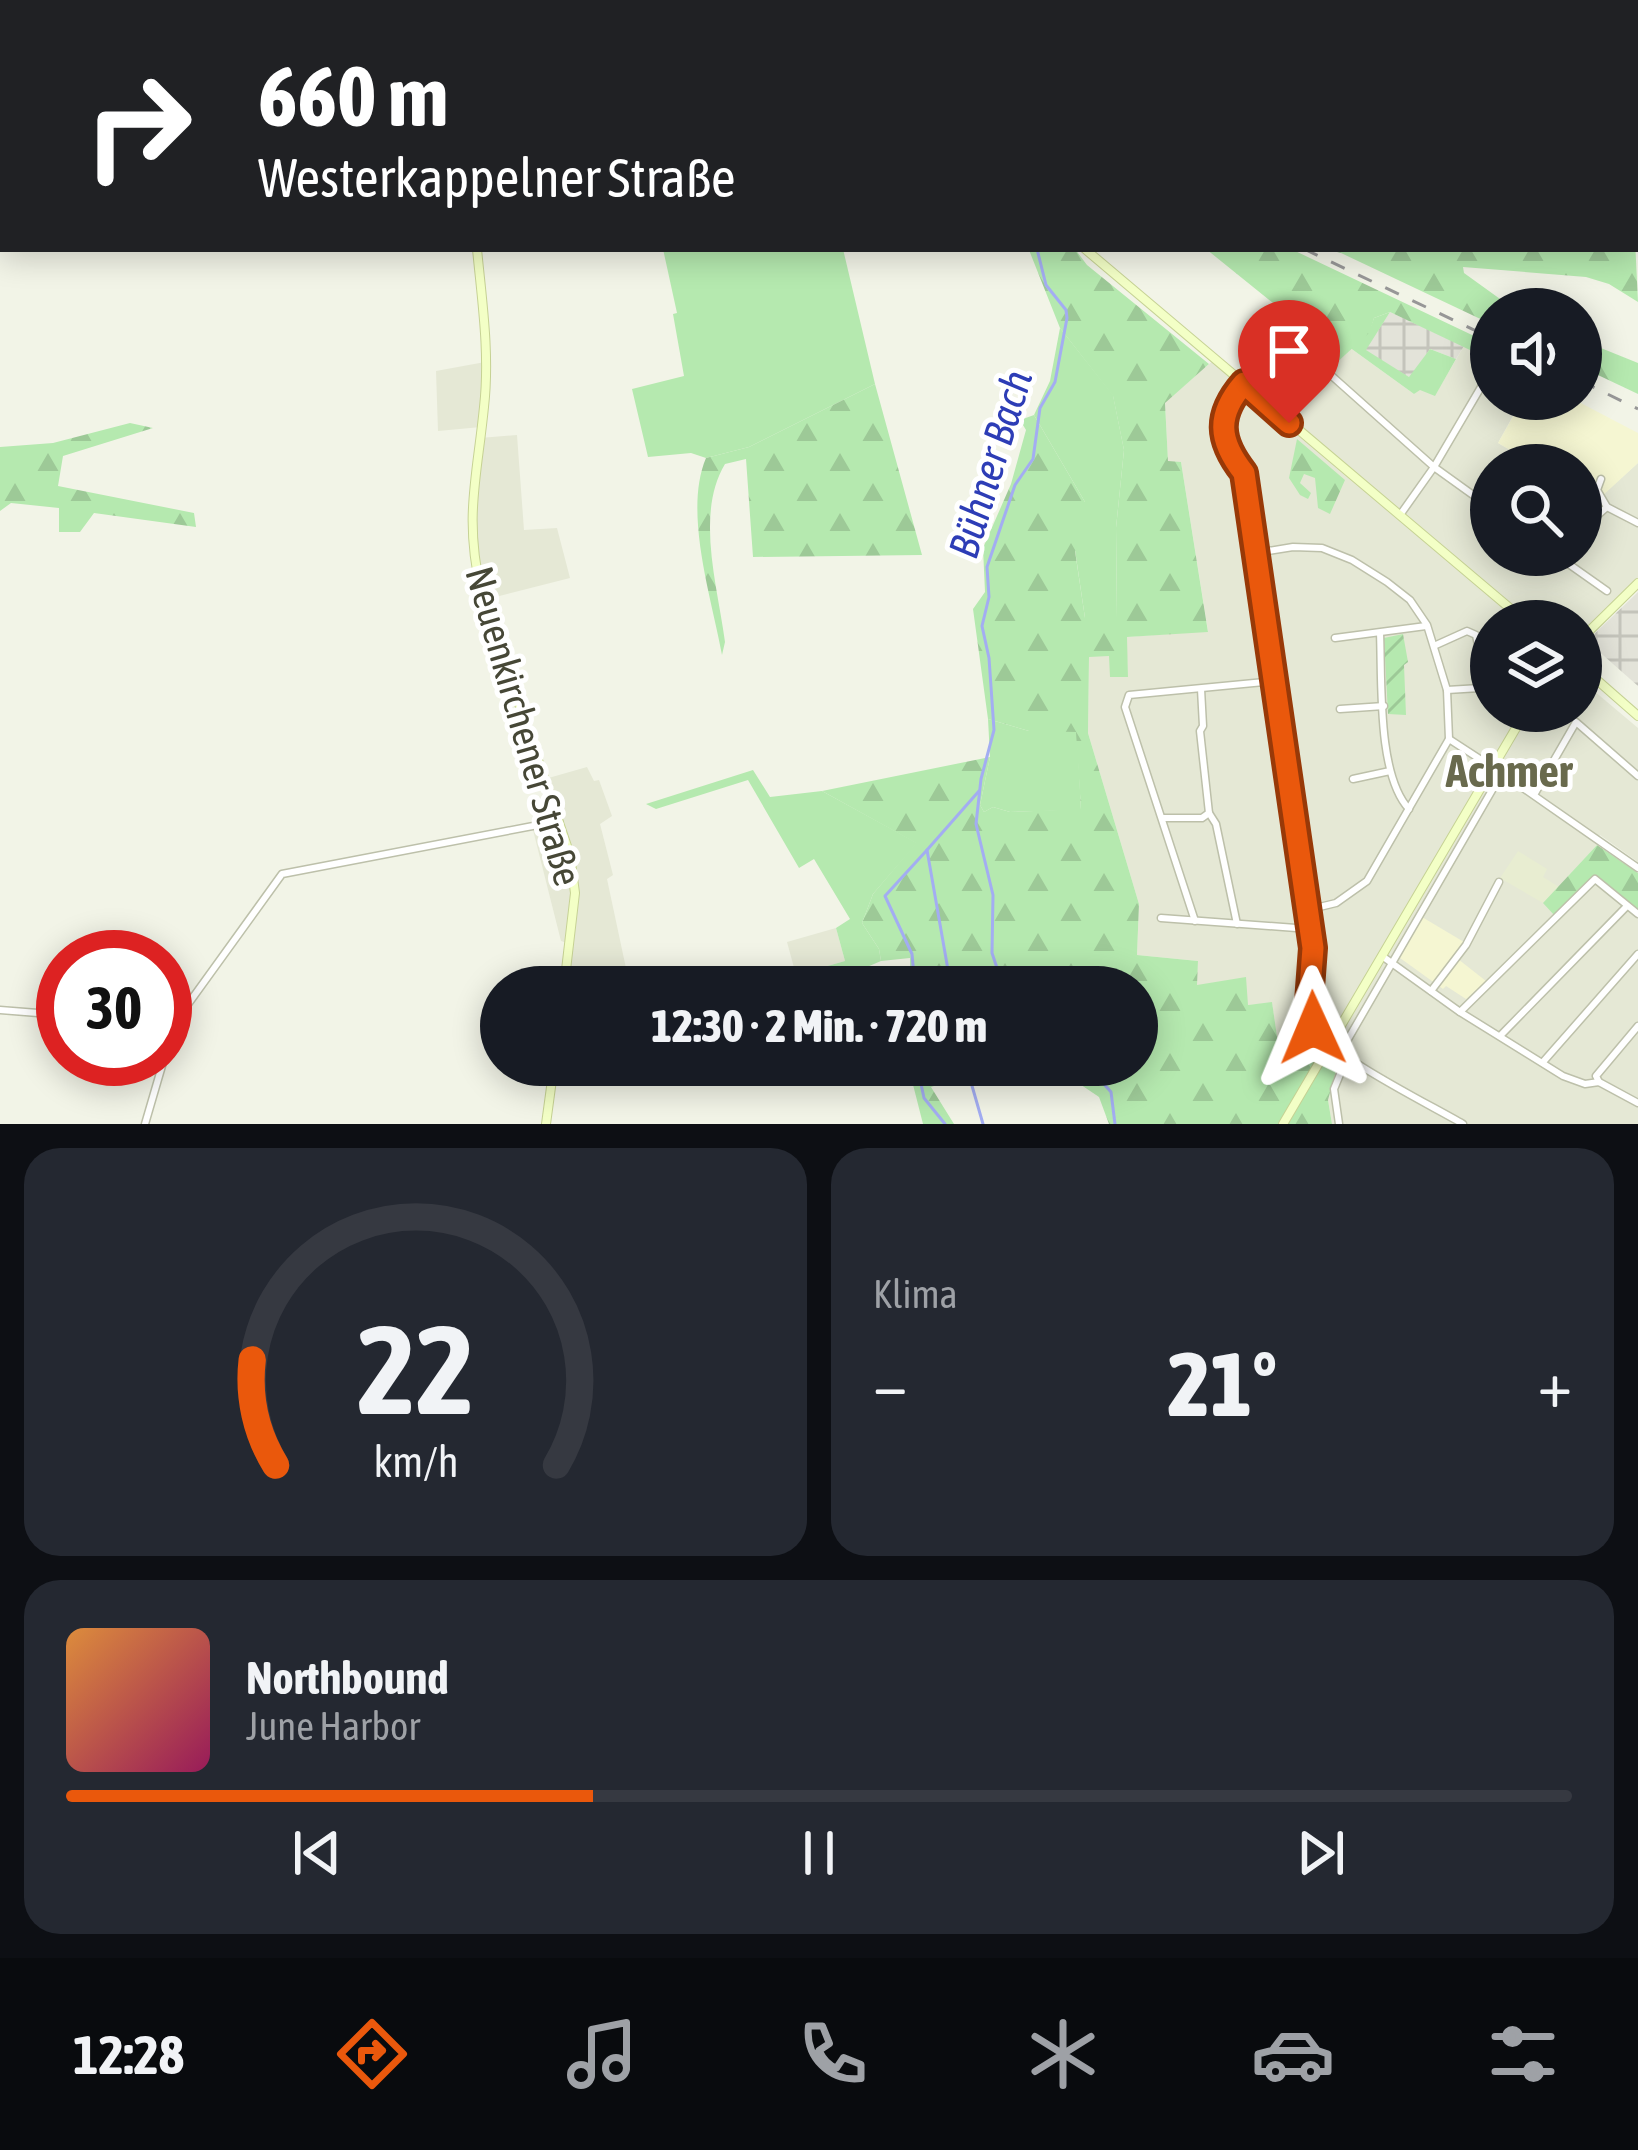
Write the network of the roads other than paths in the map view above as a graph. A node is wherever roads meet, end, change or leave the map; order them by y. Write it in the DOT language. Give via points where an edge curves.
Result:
graph roads {
  1 [pos="476,252"];
  2 [pos="1089,252"];
  3 [pos="1324,369"];
  4 [pos="1244,383"];
  5 [pos="1470,406"];
  6 [pos="1434,467"];
  7 [pos="1470,493"];
  8 [pos="1602,499"];
  9 [pos="1606,507"];
  10 [pos="1602,511"];
  11 [pos="1400,515"];
  12 [pos="1638,524"];
  13 [pos="1255,554"];
  14 [pos="1585,576"];
  15 [pos="1638,583"];
  16 [pos="1606,591"];
  17 [pos="1501,600"];
  18 [pos="1602,618"];
  19 [pos="1427,626"];
  20 [pos="1380,633"];
  21 [pos="1335,638"];
  22 [pos="1436,645"];
  23 [pos="1274,681"];
  24 [pos="1602,685"];
  25 [pos="1201,689"];
  26 [pos="1447,690"];
  27 [pos="1384,706"];
  28 [pos="1340,709"];
  29 [pos="1638,716"];
  30 [pos="1516,732"];
  31 [pos="1449,739"];
  32 [pos="1498,770"];
  33 [pos="1390,771"];
  34 [pos="1638,776"];
  35 [pos="1353,779"];
  36 [pos="1534,795"];
  37 [pos="1409,809"];
  38 [pos="1208,813"];
  39 [pos="1163,818"];
  40 [pos="560,821"];
  41 [pos="1638,868"];
  42 [pos="1499,882"];
  43 [pos="1627,906"];
  44 [pos="1307,910"];
  45 [pos="1638,914"];
  46 [pos="1161,918"];
  47 [pos="1195,920"];
  48 [pos="1237,924"];
  49 [pos="1309,929"];
  50 [pos="1638,954"];
  51 [pos="1382,956"];
  52 [pos="1392,963"];
  53 [pos="566,966"];
  54 [pos="1431,992"];
  55 [pos="192,994"];
  56 [pos="0,1010"];
  57 [pos="1460,1012"];
  58 [pos="36,1013"];
  59 [pos="1638,1026"];
  60 [pos="1500,1036"];
  61 [pos="1330,1045"];
  62 [pos="1340,1053"];
  63 [pos="1543,1062"];
  64 [pos="1599,1082"];
  65 [pos="156,1086"];
  66 [pos="551,1086"];
  67 [pos="1638,1103"];
  68 [pos="145,1124"];
  69 [pos="546,1124"];
  70 [pos="1282,1124"];
  71 [pos="1339,1124"];
  72 [pos="1462,1124"];
  1 -- 40 [label="street, Neuenkirchener Straße" via="486,374 473,556"];
  2 -- 4 [label="street"];
  3 -- 6 [label="street"];
  4 -- 11 [label="street"];
  4 -- 13 [label="street" via="1223,423 1244,473"];
  5 -- 6 [label="street"];
  6 -- 7 [label="street"];
  6 -- 11 [label="street"];
  8 -- 9 [label="street"];
  9 -- 10 [label="street"];
  9 -- 12 [label="street"];
  11 -- 17 [label="street"];
  13 -- 19 [label="street" via="1322,548 1352,560 1410,600"];
  13 -- 23 [label="street"];
  14 -- 16 [label="street"];
  15 -- 18 [label="street"];
  19 -- 20 [label="street"];
  19 -- 22 [label="street"];
  20 -- 21 [label="street"];
  20 -- 27 [label="street"];
  22 -- 26 [label="street"];
  22 -- 26 [label="street" via="1476,634 1485,682"];
  23 -- 25 [label="street"];
  23 -- 44 [label="street"];
  24 -- 29 [label="street"];
  25 -- 38 [label="street"];
  25 -- 39 [label="street" via="1130,695 1125,707"];
  26 -- 31 [label="street"];
  27 -- 28 [label="street"];
  27 -- 33 [label="street"];
  30 -- 32 [label="street"];
  31 -- 32 [label="street"];
  31 -- 37 [label="street"];
  32 -- 36 [label="street"];
  32 -- 51 [label="street"];
  32 -- 52 [label="street"];
  33 -- 35 [label="street"];
  33 -- 37 [label="street"];
  34 -- 36 [label="street" via="1576,722"];
  36 -- 41 [label="street"];
  37 -- 44 [label="street" via="1367,881 1336,903"];
  38 -- 39 [label="street"];
  38 -- 48 [label="street"];
  39 -- 47 [label="street"];
  40 -- 53 [label="street, Neuenkirchener Straße" via="575,893"];
  40 -- 55 [label="street" via="282,874"];
  42 -- 54 [label="street"];
  43 -- 45 [label="street"];
  43 -- 57 [label="street" via="1595,879"];
  43 -- 60 [label="street"];
  44 -- 49 [label="street"];
  46 -- 47 [label="street"];
  47 -- 48 [label="street"];
  48 -- 49 [label="street"];
  49 -- 61 [label="street" via="1308,1015"];
  50 -- 63 [label="street"];
  51 -- 52 [label="street"];
  51 -- 61 [label="street"];
  52 -- 54 [label="street"];
  52 -- 62 [label="street"];
  54 -- 57 [label="street"];
  56 -- 58 [label="street"];
  57 -- 60 [label="street"];
  59 -- 64 [label="street"];
  60 -- 63 [label="street"];
  61 -- 62 [label="street"];
  61 -- 70 [label="street"];
  62 -- 71 [label="street"];
  62 -- 72 [label="street"];
  63 -- 64 [label="street" via="1585,1084"];
  64 -- 67 [label="street"];
  65 -- 68 [label="street"];
  66 -- 69 [label="street"];
}
